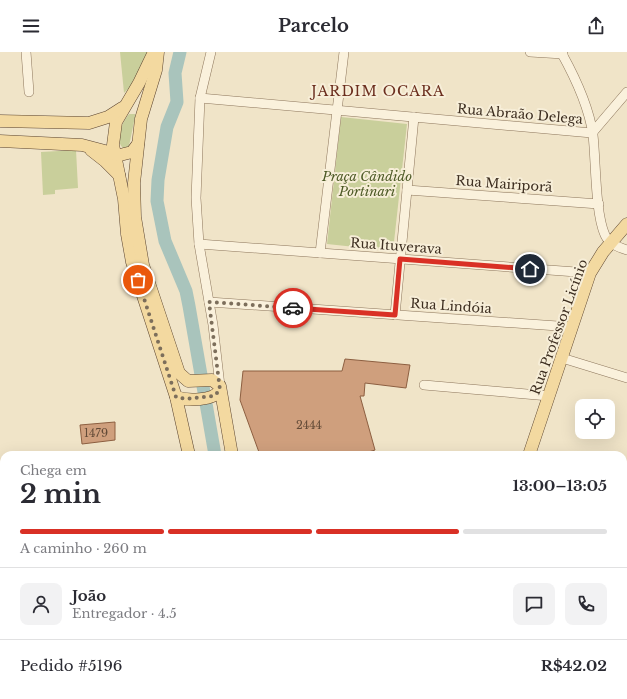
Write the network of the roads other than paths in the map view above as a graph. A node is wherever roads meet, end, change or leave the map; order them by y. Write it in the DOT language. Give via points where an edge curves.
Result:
graph roads {
  1 [pos="26,52"];
  2 [pos="154,52"];
  3 [pos="158,52"];
  4 [pos="211,52"];
  5 [pos="344,52"];
  6 [pos="530,52"];
  7 [pos="562,53"];
  8 [pos="29,92"];
  9 [pos="627,92"];
  10 [pos="200,98"];
  11 [pos="124,107"];
  12 [pos="337,111"];
  13 [pos="414,117"];
  14 [pos="141,119"];
  15 [pos="0,121"];
  16 [pos="15,121"];
  17 [pos="592,133"];
  18 [pos="0,141"];
  19 [pos="13,141"];
  20 [pos="138,144"];
  21 [pos="82,145"];
  22 [pos="115,154"];
  23 [pos="119,176"];
  24 [pos="407,190"];
  25 [pos="599,204"];
  26 [pos="627,224"];
  27 [pos="611,243"];
  28 [pos="199,244"];
  29 [pos="627,250"];
  30 [pos="320,253"];
  31 [pos="400,259"];
  32 [pos="590,274"];
  33 [pos="209,302"];
  34 [pos="395,315"];
  35 [pos="572,327"];
  36 [pos="562,358"];
  37 [pos="627,378"];
  38 [pos="214,384"];
  39 [pos="424,385"];
  40 [pos="550,396"];
  41 [pos="176,397"];
  42 [pos="188,451"];
  43 [pos="231,451"];
  44 [pos="529,451"];
  1 -- 8 [label="street"];
  2 -- 11 [label="main road" via="140,83"];
  3 -- 14 [label="main road" via="156,70"];
  4 -- 10 [label="street"];
  5 -- 12 [label="street"];
  6 -- 7 [label="street"];
  7 -- 17 [label="street" via="579,88"];
  9 -- 17 [label="street, Rua Abraão Delega"];
  10 -- 12 [label="street, Rua Abraão Delega"];
  10 -- 28 [label="street" via="196,198"];
  11 -- 14 [label="main road" via="138,107"];
  11 -- 16 [label="main road" via="102,119 89,122"];
  11 -- 22 [label="main road" via="114,129"];
  12 -- 13 [label="street, Rua Abraão Delega"];
  12 -- 30 [label="street"];
  13 -- 17 [label="street, Rua Abraão Delega"];
  13 -- 24 [label="street"];
  14 -- 20 [label="main road"];
  15 -- 16 [label="main road"];
  16 -- 19 [label="main road"];
  17 -- 25 [label="street"];
  18 -- 19 [label="main road"];
  19 -- 21 [label="main road"];
  20 -- 22 [label="main road" via="128,154"];
  20 -- 38 [label="main road" via="134,207 140,251 176,367 182,378"];
  21 -- 22 [label="main road"];
  21 -- 23 [label="main road" via="105,161"];
  22 -- 23 [label="main road"];
  23 -- 41 [label="main road" via="132,262"];
  24 -- 25 [label="street, Rua Mairiporã"];
  24 -- 31 [label="street"];
  25 -- 27 [label="street" via="604,232"];
  26 -- 27 [label="main road, Rua Professor Licínio"];
  27 -- 29 [label="street"];
  27 -- 32 [label="main road, Rua Professor Licínio" via="597,260"];
  28 -- 30 [label="street, Rua Ituverava"];
  28 -- 33 [label="street"];
  30 -- 31 [label="street, Rua Ituverava"];
  31 -- 32 [label="street, Rua Ituverava"];
  31 -- 34 [label="street"];
  32 -- 35 [label="main road, Rua Professor Licínio"];
  33 -- 34 [label="street, Rua Lindóia"];
  33 -- 38 [label="street" via="217,357"];
  34 -- 35 [label="street, Rua Lindóia"];
  35 -- 36 [label="main road, Rua Professor Licínio"];
  36 -- 37 [label="street"];
  36 -- 40 [label="main road, Rua Professor Licínio"];
  38 -- 41 [label="main road" via="217,395 182,399"];
  38 -- 43 [label="main road"];
  39 -- 40 [label="street"];
  40 -- 44 [label="main road, Rua Professor Licínio"];
  41 -- 42 [label="main road"];
}
